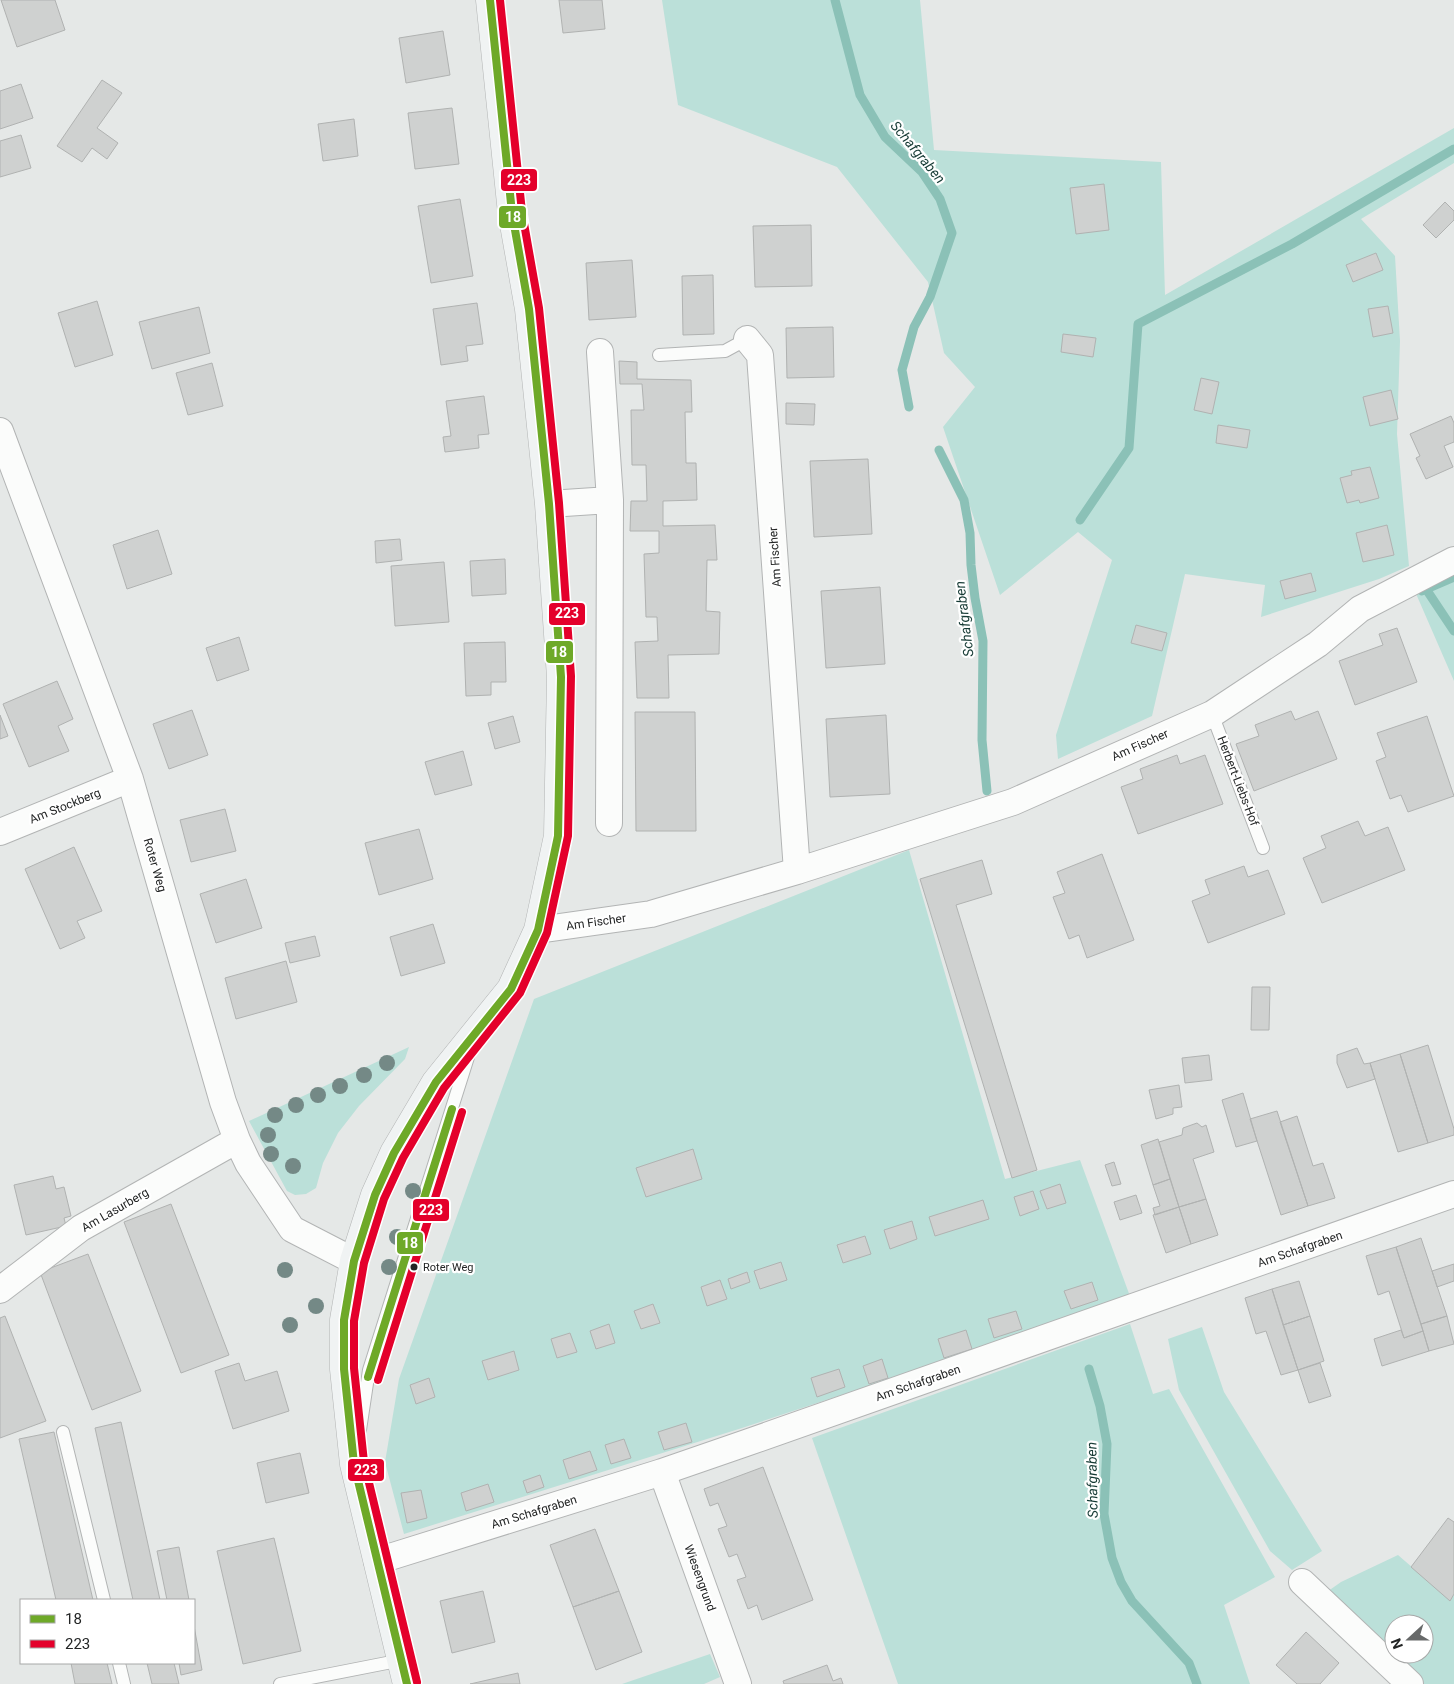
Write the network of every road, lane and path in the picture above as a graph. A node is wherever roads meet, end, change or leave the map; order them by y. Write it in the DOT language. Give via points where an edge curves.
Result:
graph roads {
  1 [pos="490,0"];
  2 [pos="747,339"];
  3 [pos="600,352"];
  4 [pos="659,355"];
  5 [pos="0,431"];
  6 [pos="610,500"];
  7 [pos="549,504"];
  8 [pos="1454,560"];
  9 [pos="1212,714"];
  10 [pos="130,779"];
  11 [pos="609,822"];
  12 [pos="0,832"];
  13 [pos="1264,848"];
  14 [pos="797,871"];
  15 [pos="538,930"];
  16 [pos="476,1033"];
  17 [pos="237,1140"];
  18 [pos="1454,1194"];
  19 [pos="354,1261"];
  20 [pos="0,1290"];
  21 [pos="63,1432"];
  22 [pos="354,1464"];
  23 [pos="662,1472"];
  24 [pos="377,1561"];
  25 [pos="1302,1582"];
  26 [pos="104,1599"];
  27 [pos="119,1664"];
  28 [pos="405,1672"];
  29 [pos="124,1684"];
  30 [pos="280,1684"];
  31 [pos="738,1684"];
  32 [pos="1410,1684"];
  1 -- 7 [label="main road" via="512,213 529,309"];
  2 -- 4 [label="lane, Am Fischer" via="725,351"];
  2 -- 14 [label="street, Am Fischer" via="760,355"];
  3 -- 6 [label="street"];
  5 -- 10 [label="street, Roter Weg"];
  6 -- 7 [label="street"];
  6 -- 11 [label="street"];
  7 -- 15 [label="main road" via="561,677 558,836"];
  8 -- 9 [label="street, Am Fischer" via="1360,609 1318,644"];
  9 -- 13 [label="lane, Herbert-Liebs-Hof"];
  9 -- 14 [label="street, Am Fischer" via="1013,802"];
  10 -- 12 [label="street, Am Stockberg"];
  10 -- 17 [label="street, Roter Weg" via="223,1102"];
  14 -- 15 [label="street, Am Fischer" via="651,914"];
  15 -- 16 [label="main road" via="511,989"];
  16 -- 19 [label="main road" via="436,1082 394,1153 375,1195"];
  16 -- 22 [label="lane" via="370,1370"];
  17 -- 19 [label="street, Roter Weg" via="248,1163 292,1229"];
  17 -- 20 [label="street, Am Lasurberg" via="81,1228"];
  18 -- 23 [label="street, Am Schafgraben"];
  19 -- 22 [label="main road" via="344,1320 344,1369"];
  21 -- 26 [label="lane"];
  22 -- 24 [label="main road"];
  23 -- 24 [label="street, Am Schafgraben"];
  23 -- 31 [label="street, Wiesengrund"];
  24 -- 28 [label="main road"];
  25 -- 32 [label="street"];
  27 -- 29 [label="lane"];
  28 -- 30 [label="lane"];
}
